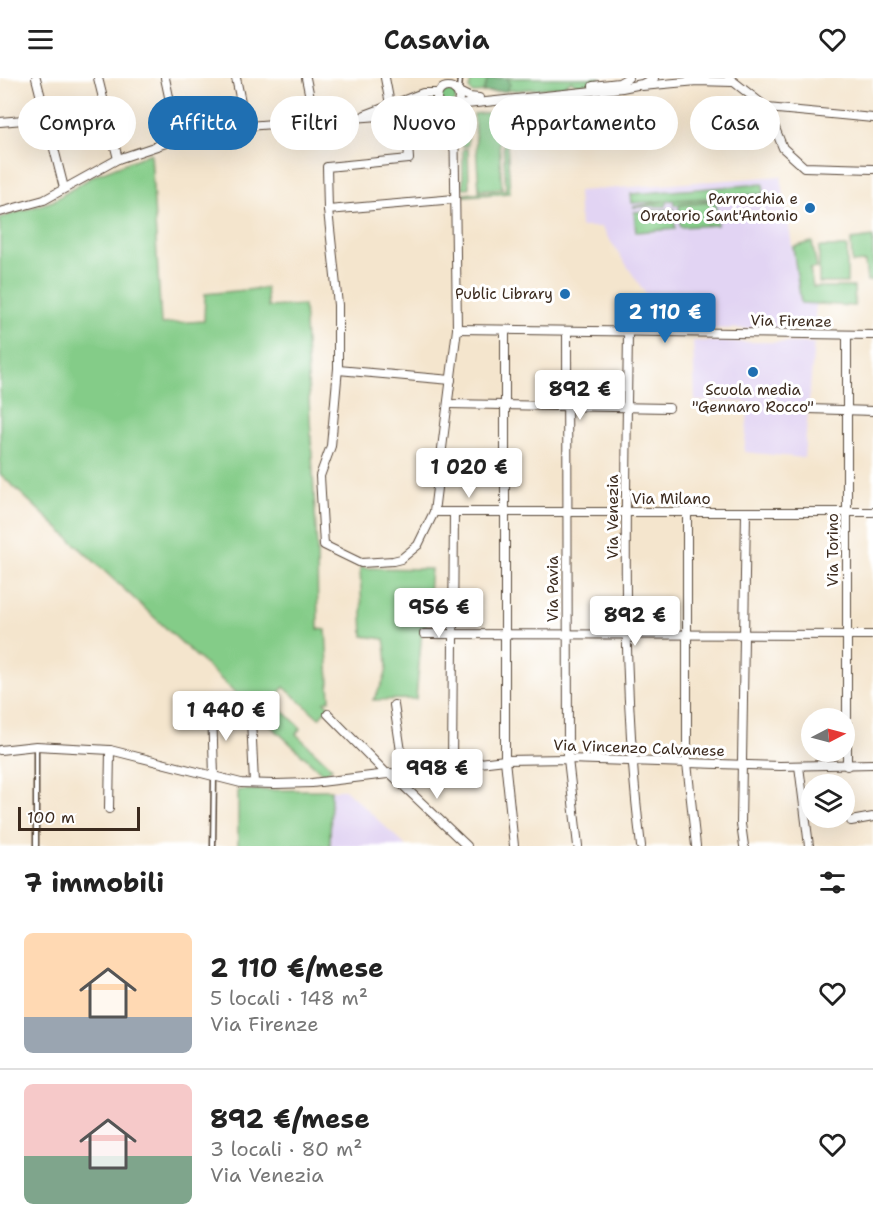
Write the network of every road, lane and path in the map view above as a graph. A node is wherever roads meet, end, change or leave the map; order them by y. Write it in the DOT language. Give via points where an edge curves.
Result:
graph roads {
  1 [pos="36,78"];
  2 [pos="98,78"];
  3 [pos="165,78"];
  4 [pos="236,78"];
  5 [pos="306,78"];
  6 [pos="385,78"];
  7 [pos="453,78"];
  8 [pos="459,78"];
  9 [pos="654,78"];
  10 [pos="735,79"];
  11 [pos="626,81"];
  12 [pos="457,90"];
  13 [pos="441,91"];
  14 [pos="41,96"];
  15 [pos="169,96"];
  16 [pos="240,96"];
  17 [pos="310,96"];
  18 [pos="388,96"];
  19 [pos="414,96"];
  20 [pos="439,96"];
  21 [pos="459,96"];
  22 [pos="753,96"];
  23 [pos="477,104"];
  24 [pos="780,109"];
  25 [pos="371,112"];
  26 [pos="359,116"];
  27 [pos="363,116"];
  28 [pos="371,116"];
  29 [pos="873,118"];
  30 [pos="18,120"];
  31 [pos="0,122"];
  32 [pos="780,141"];
  33 [pos="148,149"];
  34 [pos="55,150"];
  35 [pos="408,150"];
  36 [pos="453,150"];
  37 [pos="118,159"];
  38 [pos="873,169"];
  39 [pos="64,188"];
  40 [pos="455,199"];
  41 [pos="328,210"];
  42 [pos="0,212"];
  43 [pos="457,329"];
  44 [pos="505,330"];
  45 [pos="567,331"];
  46 [pos="628,331"];
  47 [pos="847,335"];
  48 [pos="873,335"];
  49 [pos="338,370"];
  50 [pos="451,380"];
  51 [pos="448,404"];
  52 [pos="505,405"];
  53 [pos="567,407"];
  54 [pos="627,408"];
  55 [pos="669,408"];
  56 [pos="809,409"];
  57 [pos="847,410"];
  58 [pos="873,411"];
  59 [pos="505,511"];
  60 [pos="566,511"];
  61 [pos="434,512"];
  62 [pos="454,512"];
  63 [pos="626,512"];
  64 [pos="687,512"];
  65 [pos="746,512"];
  66 [pos="847,512"];
  67 [pos="873,512"];
  68 [pos="424,634"];
  69 [pos="452,634"];
  70 [pos="504,634"];
  71 [pos="566,634"];
  72 [pos="627,634"];
  73 [pos="688,634"];
  74 [pos="846,635"];
  75 [pos="873,635"];
  76 [pos="745,636"];
  77 [pos="394,705"];
  78 [pos="212,708"];
  79 [pos="327,714"];
  80 [pos="251,720"];
  81 [pos="36,746"];
  82 [pos="0,750"];
  83 [pos="110,750"];
  84 [pos="568,759"];
  85 [pos="505,760"];
  86 [pos="631,761"];
  87 [pos="687,763"];
  88 [pos="873,764"];
  89 [pos="743,765"];
  90 [pos="452,766"];
  91 [pos="799,766"];
  92 [pos="847,766"];
  93 [pos="404,771"];
  94 [pos="388,773"];
  95 [pos="214,776"];
  96 [pos="254,783"];
  97 [pos="109,809"];
  98 [pos="873,817"];
  99 [pos="855,820"];
  100 [pos="36,846"];
  101 [pos="213,846"];
  102 [pos="467,846"];
  103 [pos="513,846"];
  104 [pos="578,846"];
  105 [pos="641,846"];
  106 [pos="696,846"];
  107 [pos="744,846"];
  108 [pos="809,846"];
  1 -- 14 [label="street"];
  2 -- 37 [label="street"];
  3 -- 15 [label="street"];
  4 -- 16 [label="street"];
  5 -- 17 [label="street"];
  6 -- 18 [label="street"];
  7 -- 13 [label="street"];
  8 -- 12 [label="lane"];
  9 -- 11 [label="street" via="642,84"];
  10 -- 11 [label="street"];
  10 -- 22 [label="street"];
  11 -- 12 [label="street" via="473,98"];
  11 -- 23 [label="street"];
  12 -- 13 [label="street"];
  12 -- 21 [label="street"];
  13 -- 19 [label="street"];
  13 -- 20 [label="street"];
  24 -- 29 [label="street"];
  25 -- 27 [label="street"];
  26 -- 27 [label="street"];
  27 -- 28 [label="street"];
  30 -- 31 [label="street"];
  32 -- 38 [label="street" via="804,167"];
  33 -- 37 [label="street"];
  34 -- 39 [label="street"];
  35 -- 41 [label="street" via="409,159 327,167"];
  36 -- 40 [label="street"];
  37 -- 39 [label="street"];
  39 -- 42 [label="street" via="44,200"];
  40 -- 41 [label="street"];
  40 -- 43 [label="street"];
  41 -- 49 [label="street" via="338,305"];
  43 -- 44 [label="street, Via Firenze"];
  43 -- 50 [label="street"];
  44 -- 45 [label="street, Via Firenze"];
  44 -- 52 [label="street"];
  45 -- 46 [label="street, Via Firenze"];
  45 -- 53 [label="street, Via Pavia"];
  46 -- 47 [label="street, Via Firenze"];
  46 -- 54 [label="street, Via Venezia"];
  47 -- 48 [label="street, Via Firenze"];
  47 -- 57 [label="street, Via Torino"];
  49 -- 50 [label="street"];
  49 -- 61 [label="street" via="331,447 320,476 324,545 361,563 401,559 418,545"];
  50 -- 51 [label="street"];
  51 -- 52 [label="street"];
  51 -- 61 [label="street"];
  52 -- 53 [label="street"];
  52 -- 59 [label="street"];
  53 -- 54 [label="street"];
  53 -- 60 [label="street, Via Pavia"];
  54 -- 55 [label="street"];
  54 -- 63 [label="street, Via Venezia"];
  56 -- 57 [label="street"];
  57 -- 58 [label="street"];
  57 -- 66 [label="street, Via Torino"];
  59 -- 60 [label="street, Via Milano"];
  59 -- 62 [label="street, Via Milano"];
  59 -- 70 [label="street"];
  60 -- 63 [label="street, Via Milano"];
  60 -- 71 [label="street, Via Pavia"];
  61 -- 62 [label="street, Via Milano"];
  62 -- 69 [label="street"];
  63 -- 64 [label="street, Via Milano"];
  63 -- 72 [label="street, Via Venezia"];
  64 -- 65 [label="street, Via Milano"];
  64 -- 73 [label="street"];
  65 -- 66 [label="street, Via Milano"];
  65 -- 76 [label="street"];
  66 -- 67 [label="street, Via Milano"];
  66 -- 74 [label="street, Via Torino"];
  68 -- 69 [label="street"];
  69 -- 70 [label="street"];
  69 -- 90 [label="street"];
  70 -- 71 [label="street"];
  70 -- 85 [label="street"];
  71 -- 72 [label="street"];
  71 -- 84 [label="street, Via Pavia"];
  72 -- 73 [label="street"];
  72 -- 86 [label="street, Via Venezia"];
  73 -- 76 [label="street"];
  73 -- 87 [label="street"];
  74 -- 75 [label="street"];
  74 -- 76 [label="street"];
  74 -- 92 [label="street, Via Torino"];
  76 -- 89 [label="street"];
  77 -- 93 [label="street"];
  78 -- 95 [label="street"];
  79 -- 94 [label="street"];
  80 -- 96 [label="street"];
  81 -- 82 [label="street, Via Vincenzo Calvanese"];
  81 -- 83 [label="street, Via Vincenzo Calvanese"];
  81 -- 100 [label="lane"];
  83 -- 95 [label="street, Via Vincenzo Calvanese"];
  83 -- 97 [label="street"];
  84 -- 85 [label="street, Via Vincenzo Calvanese"];
  84 -- 86 [label="street, Via Vincenzo Calvanese"];
  84 -- 104 [label="street, Via Pavia"];
  85 -- 90 [label="street, Via Vincenzo Calvanese"];
  85 -- 103 [label="street"];
  86 -- 87 [label="street, Via Vincenzo Calvanese"];
  86 -- 105 [label="street, Via Venezia"];
  87 -- 89 [label="street, Via Vincenzo Calvanese"];
  87 -- 106 [label="street"];
  88 -- 92 [label="street, Via Vincenzo Calvanese"];
  89 -- 91 [label="street, Via Vincenzo Calvanese"];
  89 -- 107 [label="street"];
  90 -- 93 [label="street, Via Vincenzo Calvanese"];
  91 -- 92 [label="street, Via Vincenzo Calvanese"];
  91 -- 108 [label="street"];
  93 -- 94 [label="street, Via Vincenzo Calvanese"];
  94 -- 96 [label="street, Via Vincenzo Calvanese" via="312,783"];
  94 -- 102 [label="street"];
  95 -- 96 [label="street, Via Vincenzo Calvanese"];
  95 -- 101 [label="lane"];
  98 -- 99 [label="street"];
}
